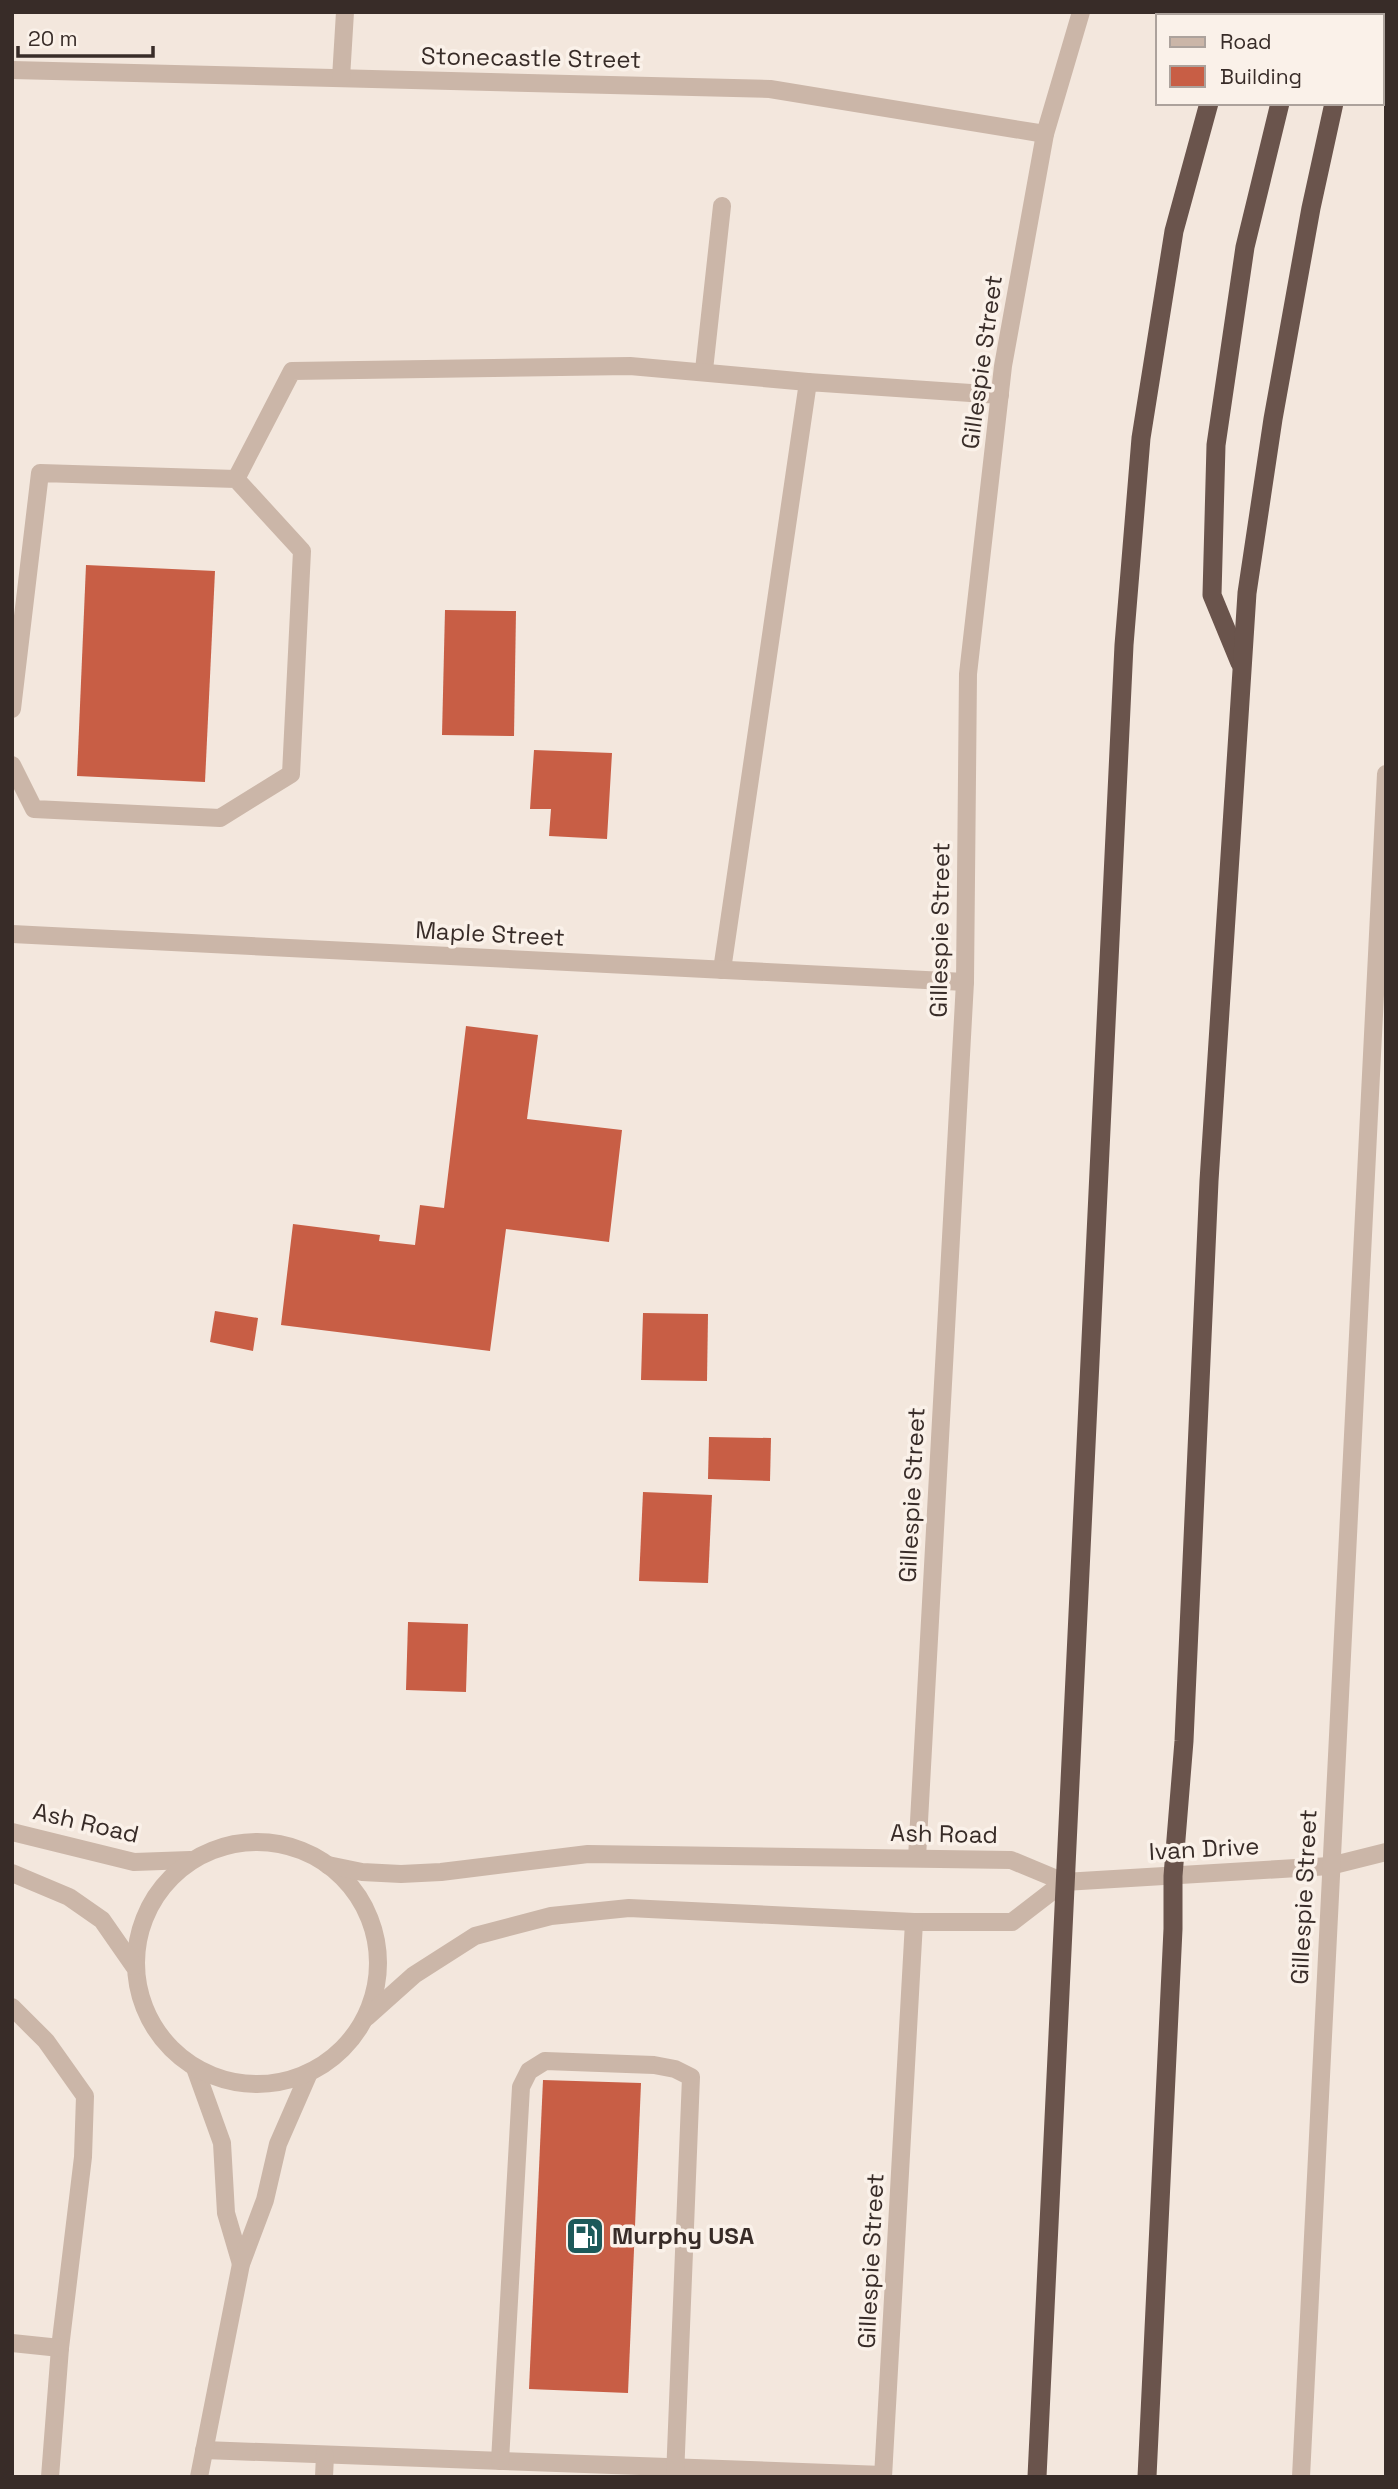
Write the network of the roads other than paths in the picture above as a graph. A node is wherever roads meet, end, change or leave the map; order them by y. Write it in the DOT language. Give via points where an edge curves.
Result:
graph roads {
  1 [pos="345,12"];
  2 [pos="1081,12"];
  3 [pos="12,70"];
  4 [pos="341,78"];
  5 [pos="1208,105"];
  6 [pos="1280,105"];
  7 [pos="1334,105"];
  8 [pos="1045,134"];
  9 [pos="722,206"];
  10 [pos="704,370"];
  11 [pos="808,382"];
  12 [pos="1000,396"];
  13 [pos="236,479"];
  14 [pos="1242,667"];
  15 [pos="12,709"];
  16 [pos="12,765"];
  17 [pos="1386,774"];
  18 [pos="12,934"];
  19 [pos="722,970"];
  20 [pos="965,982"];
  21 [pos="12,1832"];
  22 [pos="1386,1852"];
  23 [pos="917,1858"];
  24 [pos="190,1860"];
  25 [pos="328,1865"];
  26 [pos="1330,1866"];
  27 [pos="12,1873"];
  28 [pos="1173,1876"];
  29 [pos="1064,1882"];
  30 [pos="914,1922"];
  31 [pos="135,1966"];
  32 [pos="12,2007"];
  33 [pos="365,2019"];
  34 [pos="195,2068"];
  35 [pos="309,2073"];
  36 [pos="241,2264"];
  37 [pos="12,2343"];
  38 [pos="60,2348"];
  39 [pos="204,2450"];
  40 [pos="325,2455"];
  41 [pos="500,2460"];
  42 [pos="675,2472"];
  43 [pos="883,2476"];
  44 [pos="50,2477"];
  45 [pos="199,2477"];
  46 [pos="324,2477"];
  47 [pos="1037,2477"];
  48 [pos="1147,2477"];
  49 [pos="1301,2477"];
  1 -- 4 [label="street"];
  2 -- 8 [label="street, Gillespie Street"];
  3 -- 4 [label="street, Stonecastle Street"];
  4 -- 8 [label="street, Stonecastle Street" via="770,89"];
  5 -- 29 [label="highway" via="1172,245 1141,438 1125,632"];
  6 -- 14 [label="highway" via="1245,247 1216,445 1212,595"];
  7 -- 14 [label="highway" via="1273,419 1247,593"];
  8 -- 12 [label="street, Gillespie Street"];
  9 -- 10 [label="street"];
  10 -- 11 [label="street"];
  10 -- 13 [label="street" via="630,366 292,371"];
  11 -- 12 [label="street"];
  11 -- 19 [label="street"];
  12 -- 20 [label="street, Gillespie Street" via="968,674"];
  13 -- 15 [label="street" via="40,472"];
  13 -- 16 [label="street" via="302,551 291,774 220,818 34,809"];
  14 -- 28 [label="highway" via="1209,1181 1184,1741"];
  17 -- 26 [label="street, Gillespie Street"];
  18 -- 19 [label="street, Maple Street"];
  19 -- 20 [label="street, Maple Street"];
  20 -- 23 [label="street, Gillespie Street"];
  21 -- 24 [label="street, Ash Road" via="135,1862"];
  22 -- 26 [label="street, Ivan Drive"];
  23 -- 25 [label="street, Ash Road" via="588,1854 401,1874"];
  23 -- 29 [label="street, Ash Road" via="1011,1860"];
  24 -- 25 [label="street" via="228,1844 269,1842 309,1853"];
  24 -- 31 [label="street" via="160,1888 140,1925"];
  25 -- 33 [label="street" via="365,1906 378,1943 377,1982"];
  26 -- 28 [label="street, Ivan Drive"];
  26 -- 49 [label="street, Gillespie Street"];
  27 -- 31 [label="street" via="69,1897 103,1920"];
  28 -- 29 [label="street, Ivan Drive"];
  28 -- 48 [label="highway"];
  29 -- 30 [label="street" via="1012,1922"];
  29 -- 47 [label="highway"];
  30 -- 33 [label="street" via="629,1908 551,1916 475,1936 414,1975"];
  30 -- 43 [label="street, Gillespie Street"];
  31 -- 34 [label="street" via="142,2006 163,2041"];
  32 -- 38 [label="street" via="46,2041 85,2096 83,2157"];
  33 -- 35 [label="street" via="341,2050"];
  34 -- 35 [label="street" via="232,2082 271,2083"];
  34 -- 36 [label="street" via="222,2143 226,2213"];
  35 -- 36 [label="street" via="278,2144 265,2200"];
  36 -- 39 [label="street"];
  37 -- 38 [label="street"];
  38 -- 44 [label="street"];
  39 -- 40 [label="street"];
  39 -- 45 [label="street"];
  40 -- 41 [label="street"];
  40 -- 46 [label="street"];
  41 -- 42 [label="street"];
  41 -- 42 [label="street" via="521,2087 529,2071 545,2061 654,2065 691,2077"];
  42 -- 43 [label="street"];
}
